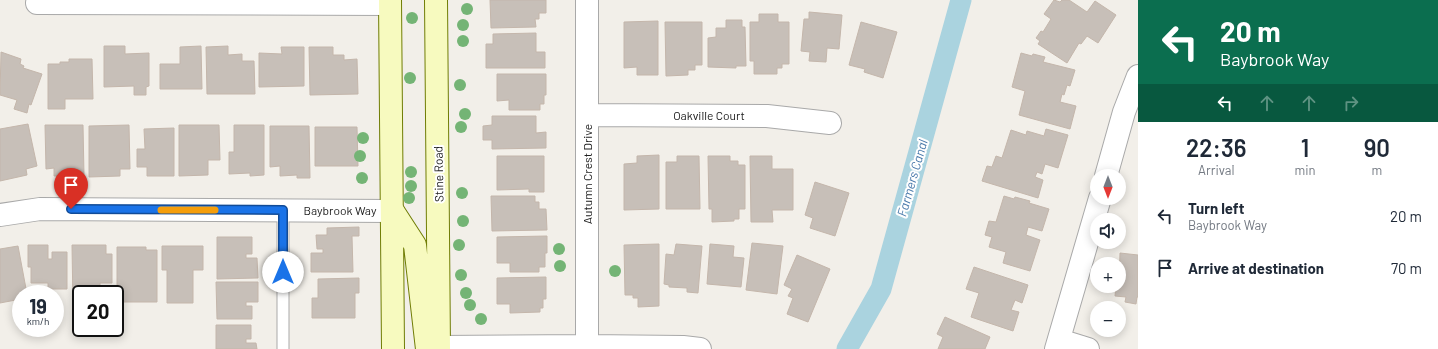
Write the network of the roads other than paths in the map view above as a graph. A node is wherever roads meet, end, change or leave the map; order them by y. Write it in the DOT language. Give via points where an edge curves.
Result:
graph roads {
  1 [pos="436,0"];
  2 [pos="587,0"];
  3 [pos="390,2"];
  4 [pos="37,3"];
  5 [pos="1138,76"];
  6 [pos="587,115"];
  7 [pos="830,123"];
  8 [pos="1108,169"];
  9 [pos="1098,205"];
  10 [pos="283,210"];
  11 [pos="393,211"];
  12 [pos="0,215"];
  13 [pos="1058,345"];
  14 [pos="435,348"];
  15 [pos="587,348"];
  16 [pos="283,349"];
  17 [pos="393,349"];
  18 [pos="700,349"];
  19 [pos="1088,349"];
  1 -- 14 [label="main road, Stine Road"];
  2 -- 6 [label="street, Autumn Crest Drive"];
  3 -- 4 [label="street"];
  3 -- 11 [label="main road"];
  5 -- 8 [label="street" via="1124,112"];
  6 -- 7 [label="street, Oakville Court" via="767,116"];
  6 -- 15 [label="street, Autumn Crest Drive"];
  9 -- 13 [label="street"];
  10 -- 11 [label="street, Baybrook Way"];
  10 -- 12 [label="street, Baybrook Way" via="40,209"];
  10 -- 16 [label="lane"];
  11 -- 14 [label="main road" via="415,244"];
  11 -- 17 [label="main road"];
  13 -- 19 [label="street"];
  14 -- 15 [label="street"];
  15 -- 18 [label="street"];
}
